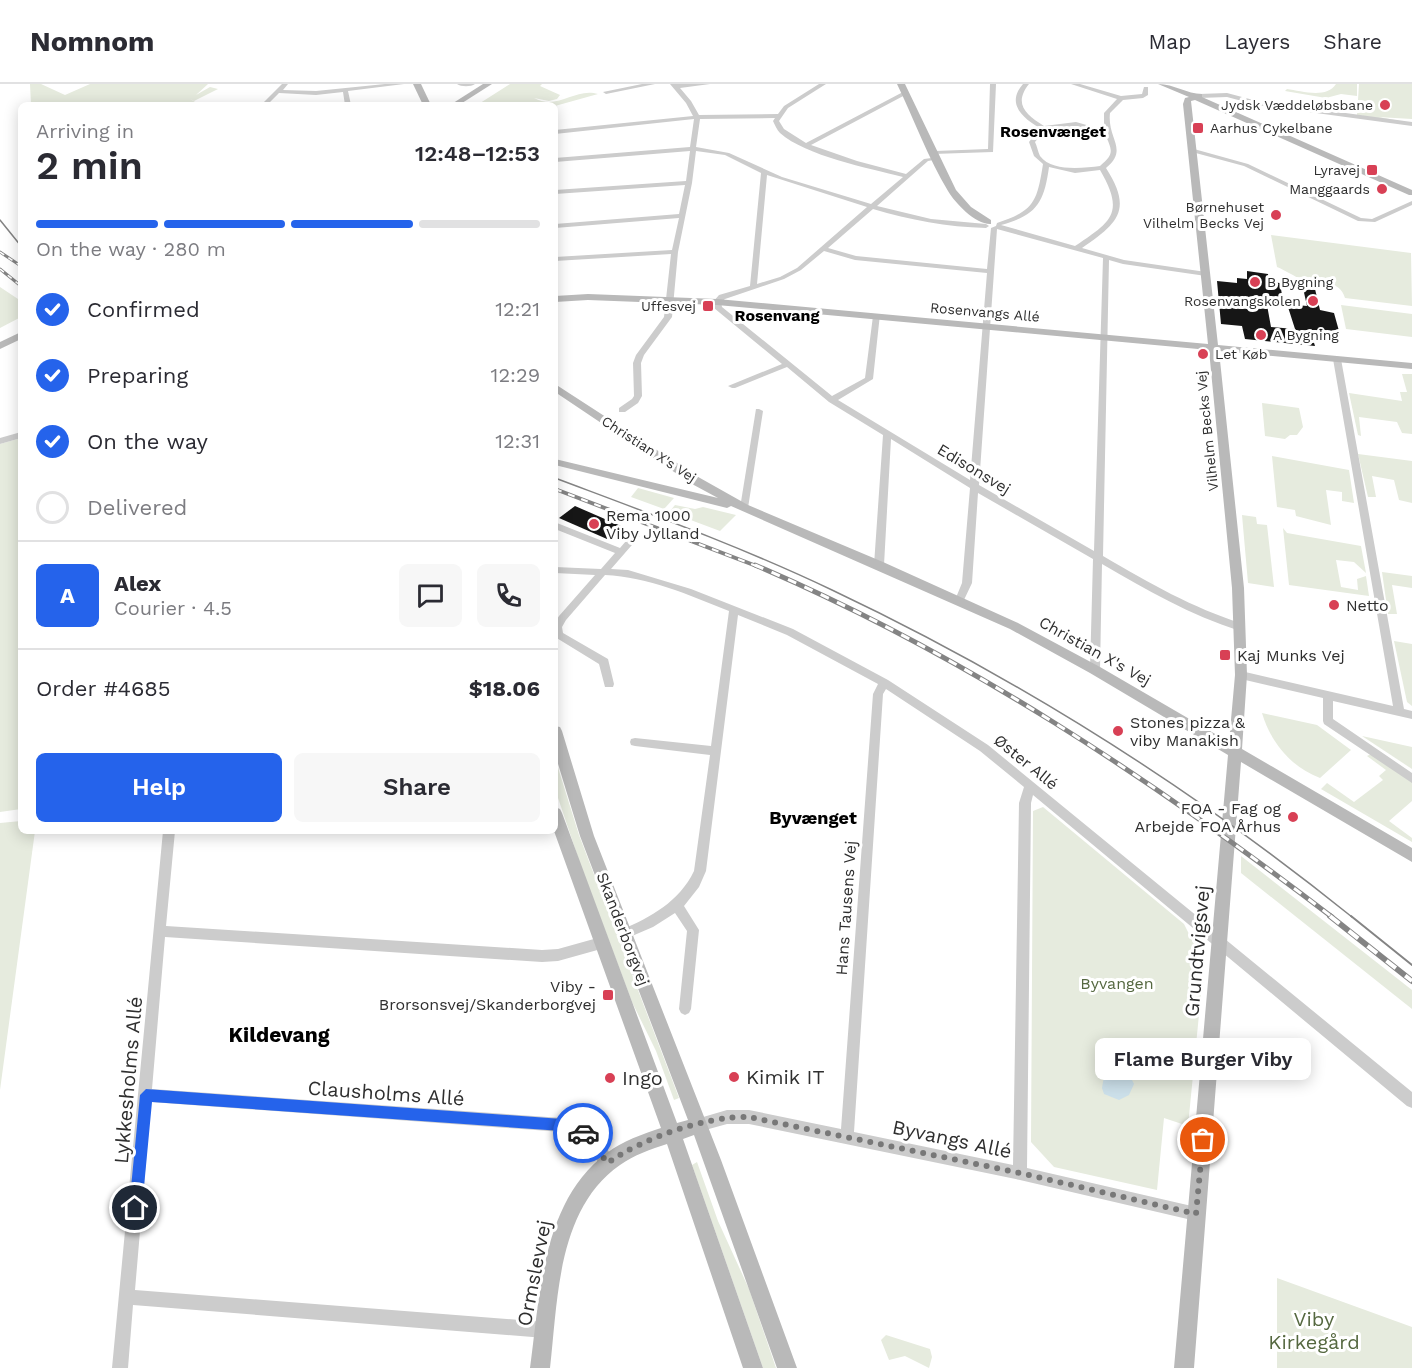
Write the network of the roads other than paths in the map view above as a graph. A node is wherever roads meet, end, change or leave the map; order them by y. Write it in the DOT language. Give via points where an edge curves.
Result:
graph roads {
  1 [pos="285,84"];
  2 [pos="401,84"];
  3 [pos="409,84"];
  4 [pos="417,84"];
  5 [pos="460,84"];
  6 [pos="472,84"];
  7 [pos="488,84"];
  8 [pos="500,84"];
  9 [pos="652,84"];
  10 [pos="707,84"];
  11 [pos="823,84"];
  12 [pos="902,84"];
  13 [pos="993,84"];
  14 [pos="1026,84"];
  15 [pos="1074,84"];
  16 [pos="1163,84"];
  17 [pos="675,86"];
  18 [pos="1146,88"];
  19 [pos="345,90"];
  20 [pos="278,91"];
  21 [pos="606,92"];
  22 [pos="906,93"];
  23 [pos="1121,98"];
  24 [pos="1201,98"];
  25 [pos="267,102"];
  26 [pos="347,102"];
  27 [pos="416,102"];
  28 [pos="426,102"];
  29 [pos="459,102"];
  30 [pos="471,102"];
  31 [pos="777,116"];
  32 [pos="697,117"];
  33 [pos="1412,124"];
  34 [pos="1043,128"];
  35 [pos="558,132"];
  36 [pos="1106,132"];
  37 [pos="805,146"];
  38 [pos="694,149"];
  39 [pos="1194,151"];
  40 [pos="936,156"];
  41 [pos="558,160"];
  42 [pos="1046,164"];
  43 [pos="1101,168"];
  44 [pos="764,172"];
  45 [pos="907,176"];
  46 [pos="689,183"];
  47 [pos="1412,191"];
  48 [pos="558,192"];
  49 [pos="1412,203"];
  50 [pos="872,207"];
  51 [pos="682,216"];
  52 [pos="993,225"];
  53 [pos="558,226"];
  54 [pos="824,249"];
  55 [pos="1076,249"];
  56 [pos="675,252"];
  57 [pos="1106,258"];
  58 [pos="558,260"];
  59 [pos="991,271"];
  60 [pos="1206,274"];
  61 [pos="753,286"];
  62 [pos="558,299"];
  63 [pos="669,300"];
  64 [pos="717,302"];
  65 [pos="877,316"];
  66 [pos="987,326"];
  67 [pos="18,328"];
  68 [pos="0,337"];
  69 [pos="18,337"];
  70 [pos="1104,337"];
  71 [pos="0,346"];
  72 [pos="1214,347"];
  73 [pos="1337,359"];
  74 [pos="788,364"];
  75 [pos="1412,366"];
  76 [pos="732,386"];
  77 [pos="558,389"];
  78 [pos="832,400"];
  79 [pos="622,410"];
  80 [pos="759,411"];
  81 [pos="887,434"];
  82 [pos="18,436"];
  83 [pos="0,441"];
  84 [pos="558,463"];
  85 [pos="975,487"];
  86 [pos="744,508"];
  87 [pos="558,526"];
  88 [pos="635,536"];
  89 [pos="621,552"];
  90 [pos="1099,558"];
  91 [pos="879,565"];
  92 [pos="558,570"];
  93 [pos="607,570"];
  94 [pos="960,600"];
  95 [pos="734,610"];
  96 [pos="558,625"];
  97 [pos="1240,627"];
  98 [pos="558,630"];
  99 [pos="1095,670"];
  100 [pos="1241,675"];
  101 [pos="884,683"];
  102 [pos="609,684"];
  103 [pos="1328,696"];
  104 [pos="1399,712"];
  105 [pos="1412,715"];
  106 [pos="558,741"];
  107 [pos="635,742"];
  108 [pos="716,751"];
  109 [pos="1235,752"];
  110 [pos="1412,779"];
  111 [pos="1030,786"];
  112 [pos="558,821"];
  113 [pos="169,834"];
  114 [pos="1412,856"];
  115 [pos="677,906"];
  116 [pos="161,932"];
  117 [pos="625,934"];
  118 [pos="1219,941"];
  119 [pos="601,943"];
  120 [pos="685,1009"];
  121 [pos="146,1095"];
  122 [pos="1412,1101"];
  123 [pos="698,1125"];
  124 [pos="672,1134"];
  125 [pos="847,1137"];
  126 [pos="608,1163"];
  127 [pos="1020,1173"];
  128 [pos="1196,1214"];
  129 [pos="127,1297"];
  130 [pos="545,1330"];
  131 [pos="120,1368"];
  132 [pos="540,1368"];
  133 [pos="753,1368"];
  134 [pos="787,1368"];
  135 [pos="1184,1368"];
  1 -- 20 [label="street"];
  2 -- 19 [label="street"];
  3 -- 27 [label="street"];
  4 -- 28 [label="street"];
  5 -- 6 [label="street"];
  7 -- 29 [label="street"];
  8 -- 30 [label="street"];
  9 -- 21 [label="street"];
  10 -- 17 [label="street"];
  11 -- 31 [label="street"];
  12 -- 22 [label="street"];
  13 -- 40 [label="street" via="991,151"];
  14 -- 34 [label="street" via="1018,93 1020,110"];
  15 -- 23 [label="street"];
  16 -- 24 [label="street"];
  17 -- 32 [label="street"];
  18 -- 23 [label="street" via="1143,96"];
  19 -- 20 [label="street"];
  19 -- 26 [label="street"];
  20 -- 25 [label="street"];
  22 -- 37 [label="street"];
  22 -- 40 [label="street"];
  23 -- 36 [label="street" via="1107,113"];
  24 -- 33 [label="street" via="1219,94 1257,103"];
  24 -- 39 [label="street, Vilhelm Becks Vej" via="1190,108"];
  24 -- 47 [label="street"];
  31 -- 32 [label="street"];
  31 -- 37 [label="street" via="776,125 782,133"];
  32 -- 35 [label="street"];
  32 -- 38 [label="street"];
  34 -- 36 [label="street" via="1076,124"];
  34 -- 42 [label="street" via="1032,142 1037,156"];
  36 -- 43 [label="street" via="1115,152"];
  37 -- 45 [label="street"];
  38 -- 41 [label="street"];
  38 -- 44 [label="street" via="726,153"];
  38 -- 46 [label="street"];
  39 -- 49 [label="street" via="1246,165 1367,221"];
  39 -- 60 [label="street, Vilhelm Becks Vej"];
  40 -- 45 [label="street"];
  40 -- 52 [label="street" via="956,198"];
  42 -- 43 [label="street" via="1075,171"];
  42 -- 52 [label="street" via="1044,186 1033,208 1019,219"];
  43 -- 55 [label="street" via="1119,199 1118,208 1107,225"];
  44 -- 50 [label="street"];
  44 -- 61 [label="street"];
  45 -- 50 [label="street"];
  46 -- 48 [label="street"];
  46 -- 51 [label="street"];
  50 -- 52 [label="street" via="936,224"];
  50 -- 54 [label="street"];
  51 -- 53 [label="street"];
  51 -- 56 [label="street"];
  52 -- 55 [label="street"];
  52 -- 59 [label="street"];
  54 -- 59 [label="street" via="855,258"];
  54 -- 61 [label="street" via="790,274"];
  55 -- 57 [label="street"];
  56 -- 58 [label="street"];
  56 -- 63 [label="street"];
  57 -- 60 [label="street"];
  57 -- 70 [label="street"];
  59 -- 66 [label="street"];
  60 -- 72 [label="street, Vilhelm Becks Vej"];
  61 -- 64 [label="street"];
  62 -- 63 [label="street, Rosenvangs Allé"];
  63 -- 64 [label="street, Rosenvangs Allé"];
  63 -- 79 [label="street" via="666,322 639,358 638,396"];
  64 -- 65 [label="street, Rosenvangs Allé"];
  64 -- 74 [label="street, Edisonsvej" via="723,313"];
  65 -- 66 [label="street, Rosenvangs Allé"];
  65 -- 78 [label="street" via="869,379"];
  66 -- 70 [label="street, Rosenvangs Allé"];
  66 -- 85 [label="street"];
  67 -- 68 [label="street"];
  69 -- 71 [label="street"];
  70 -- 72 [label="street, Rosenvangs Allé"];
  70 -- 90 [label="street"];
  72 -- 73 [label="street, Rosenvangs Allé"];
  72 -- 97 [label="street, Vilhelm Becks Vej"];
  73 -- 75 [label="street, Rosenvangs Allé"];
  73 -- 104 [label="street"];
  74 -- 76 [label="street"];
  74 -- 78 [label="street, Edisonsvej"];
  77 -- 86 [label="street, Christian X's Vej" via="696,481"];
  78 -- 81 [label="street, Edisonsvej"];
  80 -- 86 [label="street"];
  81 -- 85 [label="street, Edisonsvej"];
  81 -- 91 [label="street"];
  82 -- 83 [label="street"];
  84 -- 86 [label="street, Christian X's Vej"];
  85 -- 90 [label="street, Edisonsvej"];
  85 -- 94 [label="street" via="967,583"];
  86 -- 91 [label="street, Christian X's Vej"];
  87 -- 89 [label="street"];
  88 -- 89 [label="street"];
  89 -- 93 [label="street"];
  90 -- 97 [label="street, Edisonsvej" via="1190,609"];
  90 -- 99 [label="street"];
  91 -- 94 [label="street, Christian X's Vej"];
  92 -- 93 [label="street, Øster Allé"];
  93 -- 95 [label="street, Øster Allé" via="647,578"];
  93 -- 96 [label="street"];
  94 -- 99 [label="street, Christian X's Vej"];
  95 -- 101 [label="street, Øster Allé" via="790,632"];
  95 -- 108 [label="street"];
  97 -- 100 [label="street, Vilhelm Becks Vej"];
  98 -- 102 [label="street" via="604,662"];
  99 -- 109 [label="street, Christian X's Vej"];
  100 -- 103 [label="street"];
  100 -- 109 [label="street, Vilhelm Becks Vej"];
  101 -- 111 [label="street, Øster Allé" via="984,748"];
  101 -- 125 [label="street, Hans Tausens Vej" via="878,694"];
  103 -- 104 [label="street"];
  103 -- 110 [label="street" via="1328,722"];
  104 -- 105 [label="street"];
  106 -- 117 [label="street, Skanderborgvej" via="574,797"];
  107 -- 108 [label="street"];
  108 -- 115 [label="street" via="700,871"];
  109 -- 114 [label="street, Christian X's Vej"];
  109 -- 118 [label="street, Grundtvigsvej"];
  111 -- 118 [label="street, Øster Allé"];
  111 -- 127 [label="street" via="1025,803"];
  112 -- 119 [label="street, Skanderborgvej"];
  113 -- 116 [label="street, Lykkesholms Allé"];
  115 -- 117 [label="street"];
  115 -- 120 [label="street" via="693,930"];
  116 -- 119 [label="street" via="542,956"];
  116 -- 121 [label="street, Lykkesholms Allé"];
  117 -- 123 [label="street, Skanderborgvej"];
  118 -- 122 [label="street, Øster Allé"];
  118 -- 128 [label="street, Grundtvigsvej"];
  119 -- 124 [label="street, Skanderborgvej"];
  121 -- 126 [label="street, Clausholms Allé" via="562,1125 587,1136"];
  121 -- 129 [label="street, Lykkesholms Allé"];
  123 -- 124 [label="street"];
  123 -- 125 [label="street, Byvangs Allé" via="727,1117 749,1117"];
  123 -- 134 [label="street, Skanderborgvej"];
  124 -- 126 [label="street, Ormslevvej"];
  124 -- 133 [label="street, Skanderborgvej"];
  125 -- 127 [label="street, Byvangs Allé"];
  126 -- 130 [label="street, Ormslevvej" via="583,1187 569,1213 558,1250"];
  127 -- 128 [label="street, Byvangs Allé"];
  128 -- 135 [label="street, Grundtvigsvej"];
  129 -- 130 [label="street"];
  129 -- 131 [label="street, Lykkesholms Allé"];
  130 -- 132 [label="street, Ormslevvej"];
}
